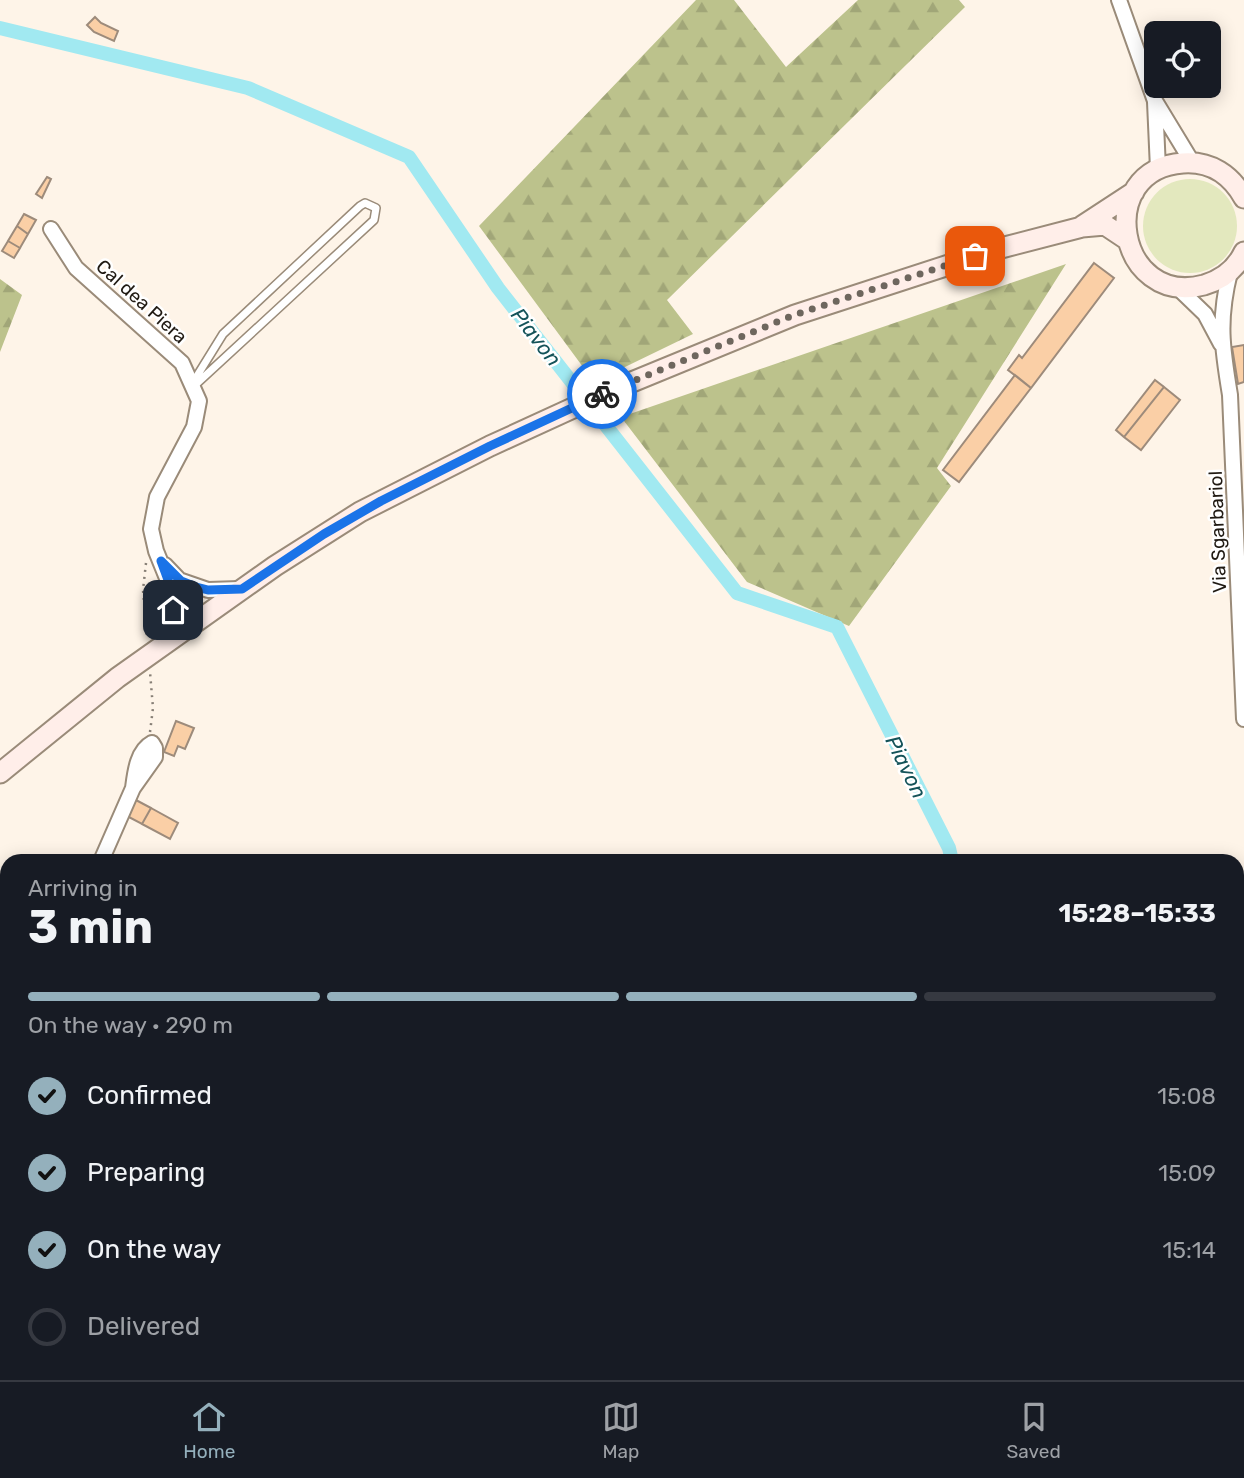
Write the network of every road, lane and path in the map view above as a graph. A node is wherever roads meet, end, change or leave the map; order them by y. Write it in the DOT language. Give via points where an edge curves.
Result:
graph roads {
  1 [pos="1119,0"];
  2 [pos="1154,101"];
  3 [pos="1192,162"];
  4 [pos="1158,169"];
  5 [pos="1241,190"];
  6 [pos="1134,192"];
  7 [pos="1082,226"];
  8 [pos="51,229"];
  9 [pos="1126,239"];
  10 [pos="1244,252"];
  11 [pos="1230,272"];
  12 [pos="1177,286"];
  13 [pos="1222,345"];
  14 [pos="192,386"];
  15 [pos="153,540"];
  16 [pos="176,584"];
  17 [pos="242,589"];
  18 [pos="199,618"];
  19 [pos="154,644"];
  20 [pos="150,669"];
  21 [pos="1244,719"];
  22 [pos="150,743"];
  23 [pos="0,773"];
  24 [pos="104,854"];
  1 -- 2 [label="street"];
  2 -- 3 [label="street"];
  2 -- 4 [label="street"];
  3 -- 4 [label="main road"];
  3 -- 5 [label="main road" via="1216,169"];
  4 -- 6 [label="main road"];
  6 -- 7 [label="main road"];
  6 -- 9 [label="main road" via="1126,215"];
  7 -- 9 [label="main road" via="1105,225"];
  7 -- 17 [label="main road" via="794,315 576,405 373,506"];
  8 -- 14 [label="street, Cal dea Piera" via="76,268 182,362"];
  9 -- 12 [label="main road" via="1144,270"];
  10 -- 11 [label="main road"];
  11 -- 12 [label="main road" via="1196,287"];
  11 -- 13 [label="street, Via Sgarbariol" via="1222,304"];
  12 -- 13 [label="street, Via Sgarbariol" via="1205,314"];
  13 -- 21 [label="street, Via Sgarbariol" via="1230,394"];
  14 -- 14 [label="lane" via="374,219 376,208 365,203 360,206 223,334"];
  14 -- 15 [label="street, Cal dea Piera" via="199,401 194,426 157,497"];
  15 -- 16 [label="street, Cal dea Piera"];
  15 -- 19 [label="path" via="143,579"];
  16 -- 17 [label="street" via="208,590"];
  16 -- 18 [label="street, Cal dea Piera" via="191,594"];
  16 -- 19 [label="street" via="171,618"];
  17 -- 18 [label="main road"];
  18 -- 19 [label="main road"];
  19 -- 23 [label="main road"];
  20 -- 22 [label="path"];
  22 -- 24 [label="street" via="155,757 133,788"];
}
